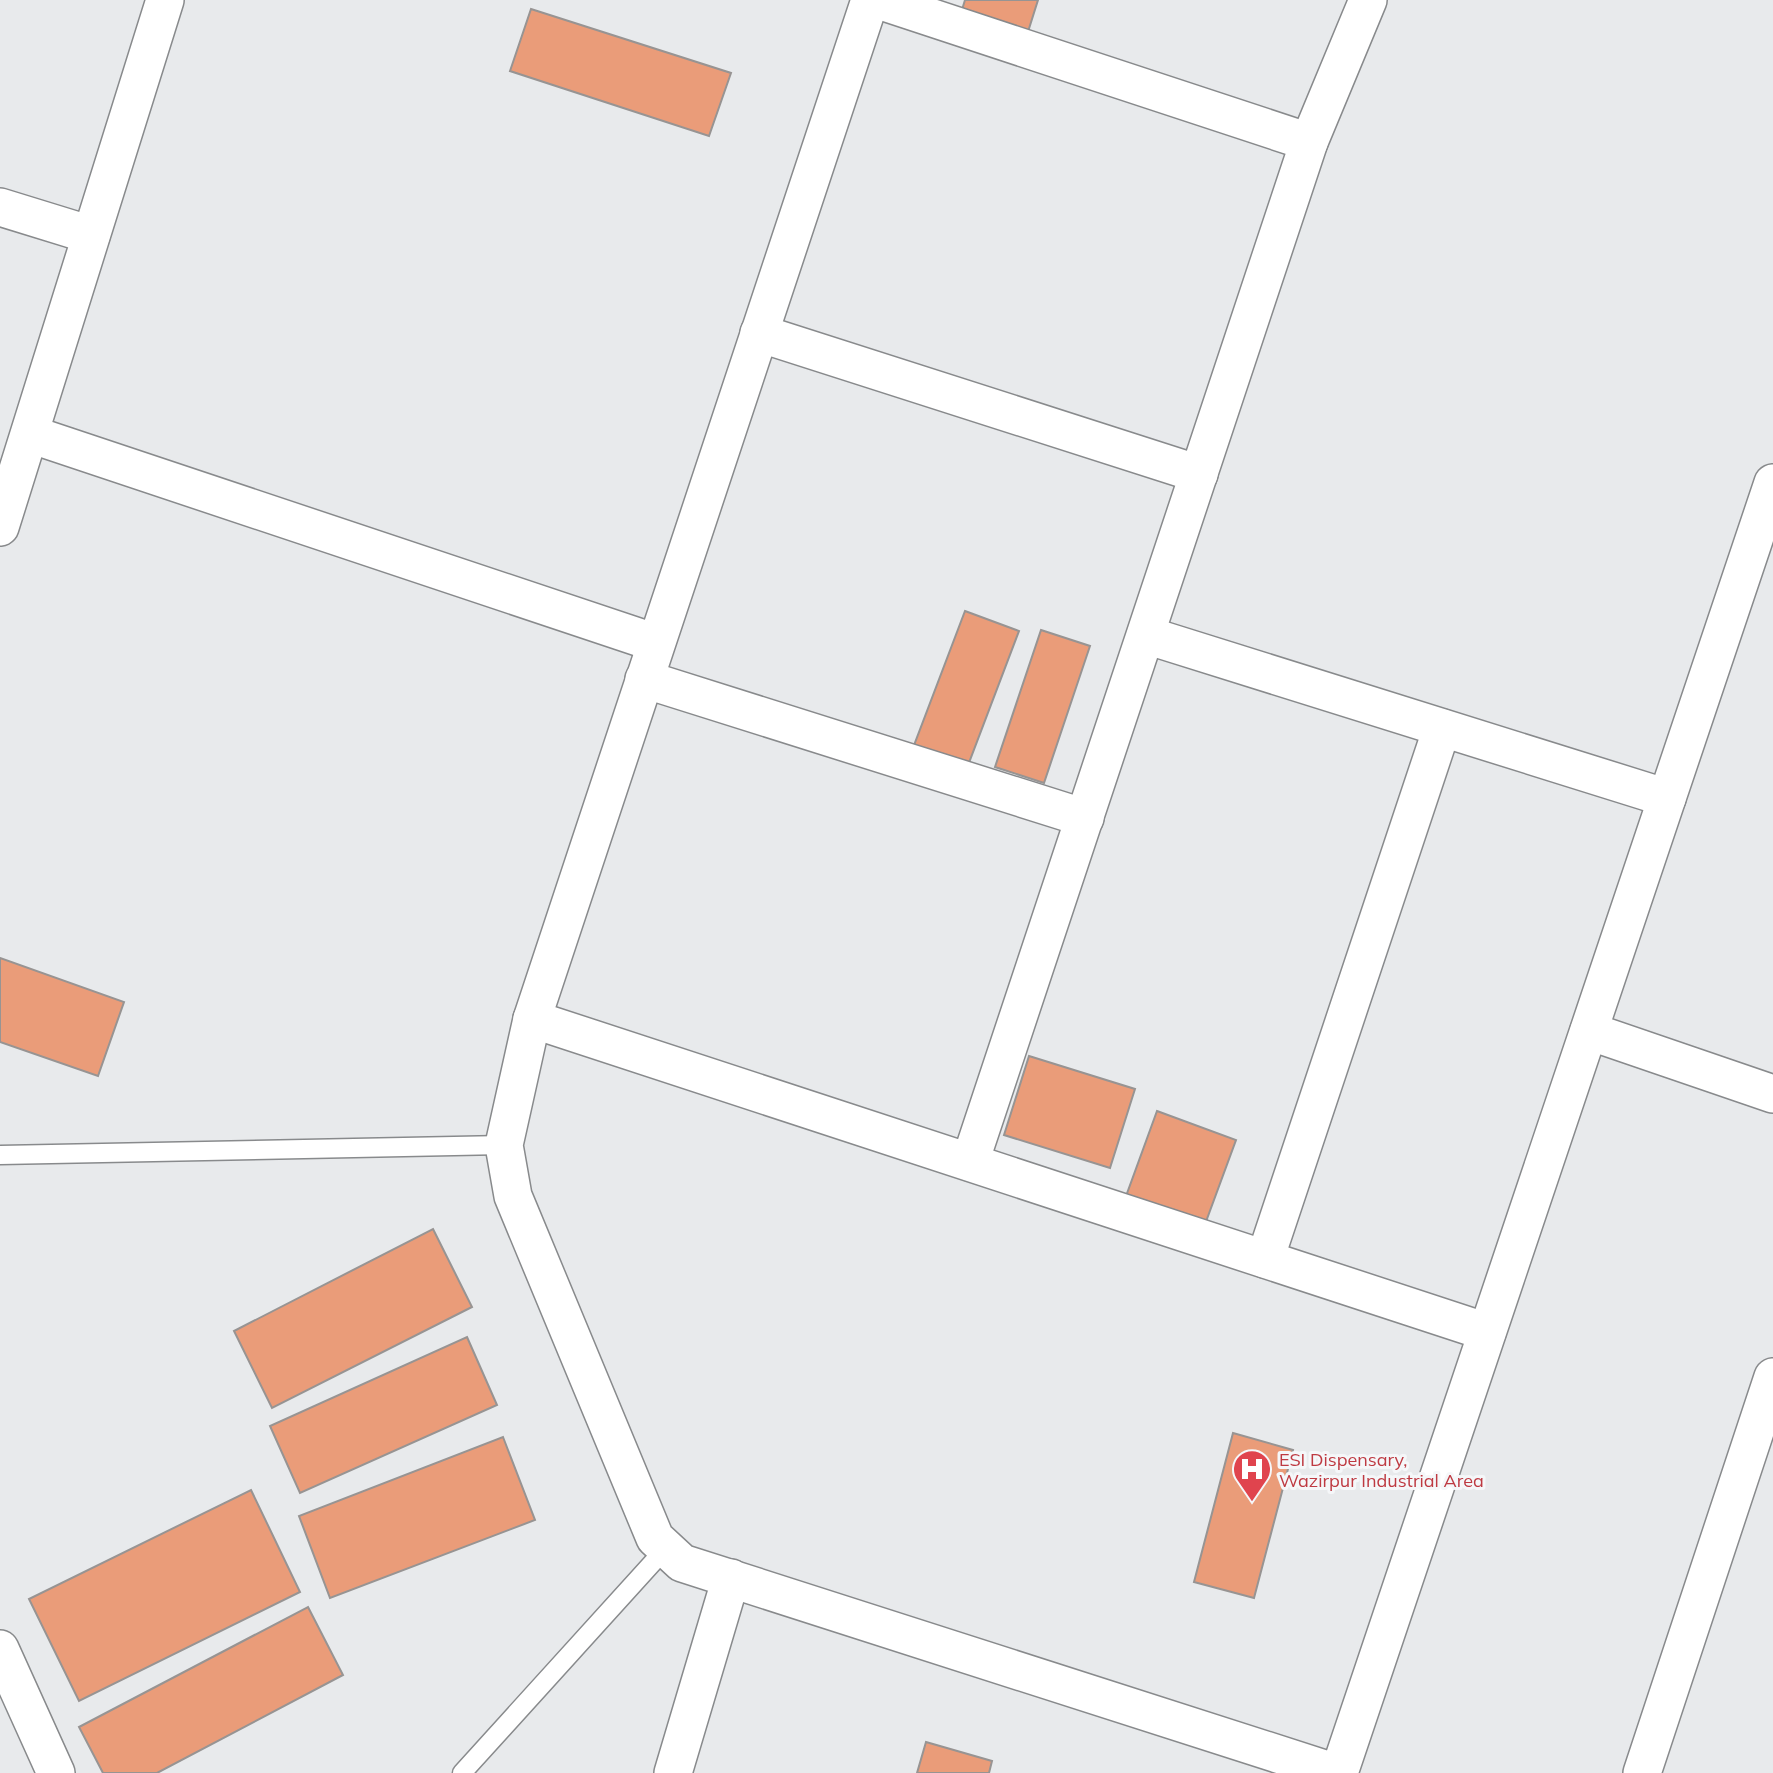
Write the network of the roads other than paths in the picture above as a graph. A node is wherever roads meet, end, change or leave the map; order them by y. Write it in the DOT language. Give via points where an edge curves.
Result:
graph roads {
  1 [pos="165,0"];
  2 [pos="870,0"];
  3 [pos="878,0"];
  4 [pos="1368,0"];
  5 [pos="1310,142"];
  6 [pos="0,207"];
  7 [pos="92,234"];
  8 [pos="759,333"];
  9 [pos="30,434"];
  10 [pos="1199,474"];
  11 [pos="1773,482"];
  12 [pos="2,516"];
  13 [pos="1146,635"];
  14 [pos="656,643"];
  15 [pos="644,679"];
  16 [pos="1442,728"];
  17 [pos="1667,798"];
  18 [pos="1085,818"];
  19 [pos="532,1019"];
  20 [pos="1589,1031"];
  21 [pos="1773,1094"];
  22 [pos="504,1145"];
  23 [pos="0,1155"];
  24 [pos="970,1162"];
  25 [pos="1265,1259"];
  26 [pos="1487,1332"];
  27 [pos="1773,1377"];
  28 [pos="666,1548"];
  29 [pos="731,1578"];
  30 [pos="0,1649"];
  31 [pos="56,1773"];
  32 [pos="462,1773"];
  33 [pos="673,1773"];
  34 [pos="1338,1773"];
  35 [pos="1642,1773"];
  1 -- 7 [label="street"];
  2 -- 8 [label="street"];
  3 -- 5 [label="street"];
  4 -- 5 [label="street"];
  5 -- 10 [label="street"];
  6 -- 7 [label="street"];
  7 -- 9 [label="street"];
  8 -- 10 [label="street"];
  8 -- 14 [label="street"];
  9 -- 12 [label="street"];
  9 -- 14 [label="street"];
  10 -- 13 [label="street"];
  11 -- 17 [label="street"];
  13 -- 16 [label="street"];
  13 -- 18 [label="street"];
  14 -- 15 [label="street"];
  15 -- 18 [label="street"];
  15 -- 19 [label="street"];
  16 -- 17 [label="street"];
  16 -- 25 [label="street"];
  17 -- 20 [label="street"];
  18 -- 24 [label="street"];
  19 -- 22 [label="street"];
  19 -- 24 [label="street"];
  20 -- 21 [label="street"];
  20 -- 26 [label="street"];
  22 -- 23 [label="lane"];
  22 -- 28 [label="street" via="513,1196 655,1538"];
  24 -- 25 [label="street"];
  25 -- 26 [label="street"];
  26 -- 34 [label="street"];
  27 -- 35 [label="street"];
  28 -- 29 [label="street" via="682,1563"];
  28 -- 32 [label="lane"];
  29 -- 33 [label="street"];
  29 -- 34 [label="street"];
  30 -- 31 [label="street"];
}
